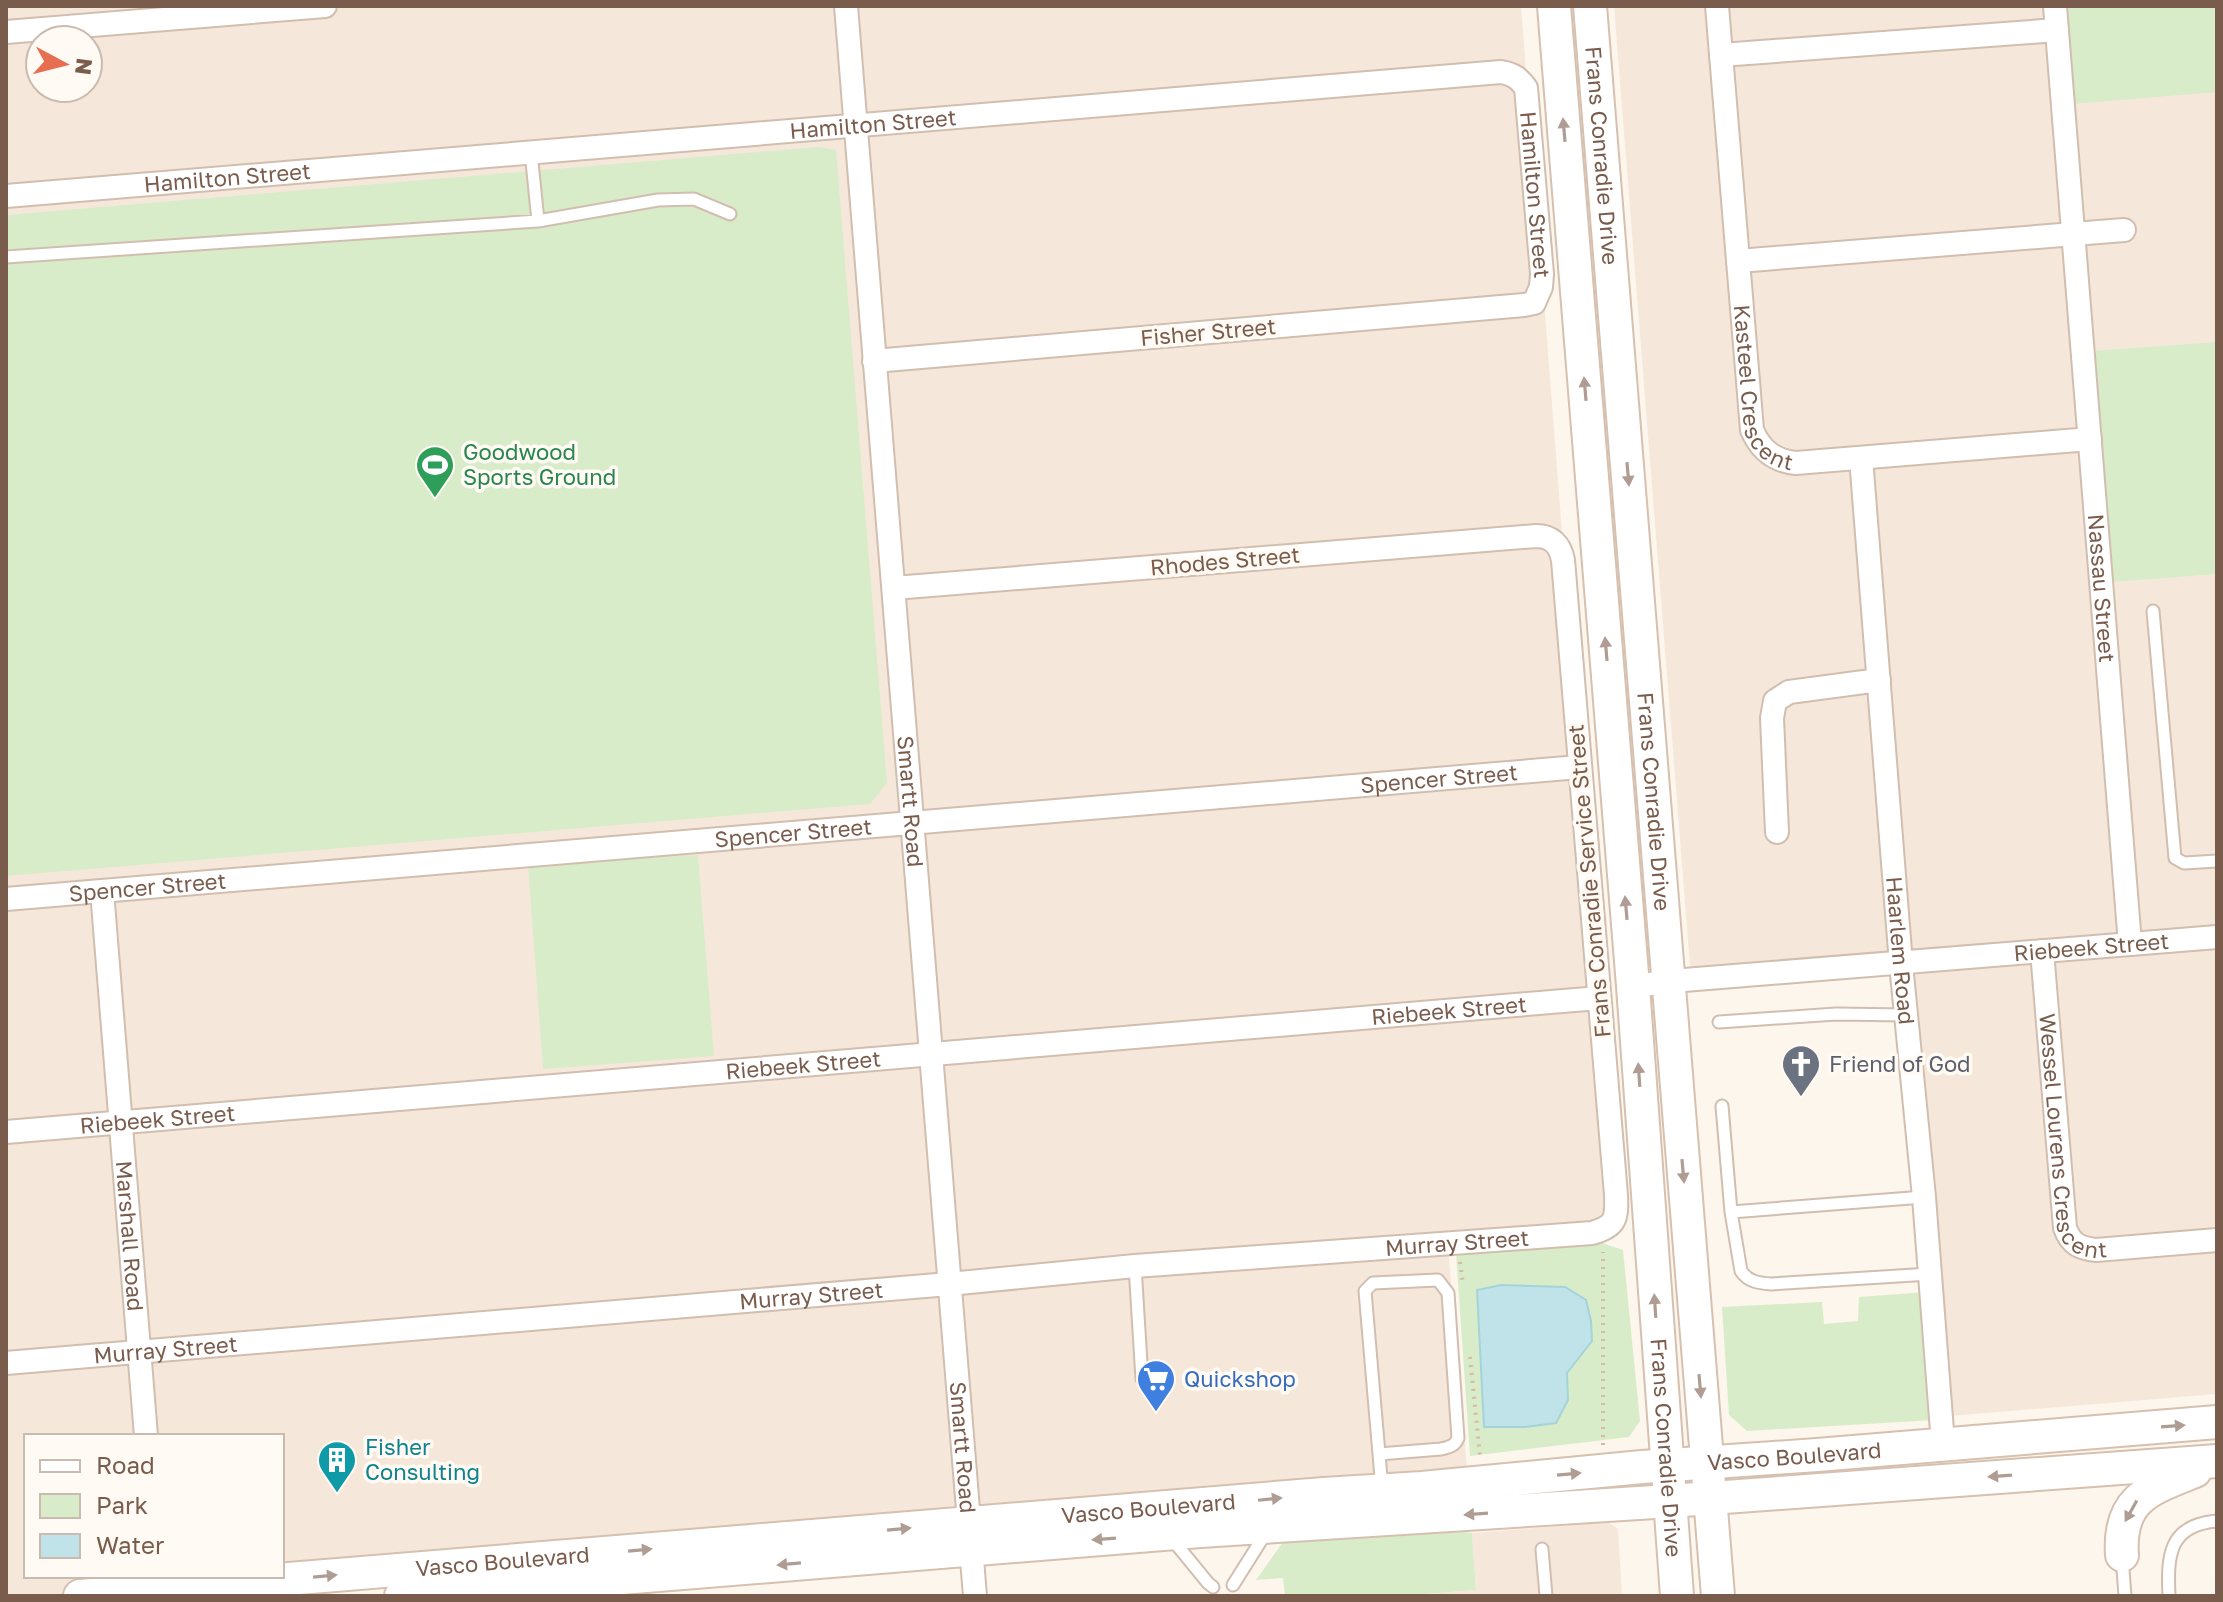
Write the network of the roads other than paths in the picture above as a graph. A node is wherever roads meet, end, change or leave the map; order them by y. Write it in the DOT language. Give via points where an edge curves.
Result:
graph roads {
  1 [pos="325,6"];
  2 [pos="846,6"];
  3 [pos="1554,6"];
  4 [pos="1590,6"];
  5 [pos="1717,6"];
  6 [pos="2055,6"];
  7 [pos="147,13"];
  8 [pos="2057,30"];
  9 [pos="6,32"];
  10 [pos="1721,55"];
  11 [pos="856,125"];
  12 [pos="531,152"];
  13 [pos="6,196"];
  14 [pos="730,214"];
  15 [pos="538,221"];
  16 [pos="2124,230"];
  17 [pos="2073,232"];
  18 [pos="6,257"];
  19 [pos="1738,261"];
  20 [pos="1538,296"];
  21 [pos="874,361"];
  22 [pos="2090,439"];
  23 [pos="1861,458"];
  24 [pos="1555,542"];
  25 [pos="894,588"];
  26 [pos="2153,611"];
  27 [pos="1879,680"];
  28 [pos="1579,767"];
  29 [pos="912,822"];
  30 [pos="1777,832"];
  31 [pos="2217,861"];
  32 [pos="102,891"];
  33 [pos="6,899"];
  34 [pos="2217,937"];
  35 [pos="2130,944"];
  36 [pos="2042,951"];
  37 [pos="1901,964"];
  38 [pos="1669,982"];
  39 [pos="1633,986"];
  40 [pos="1599,998"];
  41 [pos="1906,1015"];
  42 [pos="1719,1022"];
  43 [pos="932,1054"];
  44 [pos="1722,1106"];
  45 [pos="120,1123"];
  46 [pos="6,1132"];
  47 [pos="1924,1197"];
  48 [pos="1731,1212"];
  49 [pos="1608,1226"];
  50 [pos="2217,1240"];
  51 [pos="1135,1266"];
  52 [pos="1930,1274"];
  53 [pos="949,1284"];
  54 [pos="139,1352"];
  55 [pos="6,1363"];
  56 [pos="1142,1379"];
  57 [pos="2217,1422"];
  58 [pos="146,1434"];
  59 [pos="1943,1444"];
  60 [pos="1379,1454"];
  61 [pos="2217,1462"];
  62 [pos="1707,1463"];
  63 [pos="1668,1465"];
  64 [pos="1382,1489"];
  65 [pos="1710,1498"];
  66 [pos="1670,1501"];
  67 [pos="2217,1521"];
  68 [pos="1270,1527"];
  69 [pos="1168,1534"];
  70 [pos="971,1536"];
  71 [pos="1542,1549"];
  72 [pos="2122,1555"];
  73 [pos="1233,1585"];
  74 [pos="158,1587"];
  75 [pos="1213,1587"];
  76 [pos="80,1596"];
  77 [pos="401,1596"];
  78 [pos="975,1596"];
  79 [pos="1546,1596"];
  80 [pos="1677,1596"];
  81 [pos="1718,1596"];
  82 [pos="2125,1596"];
  83 [pos="2169,1596"];
  1 -- 7 [label="street"];
  2 -- 11 [label="street, Smartt Road"];
  39 -- 3 [label="main road, Frans Conradie Drive, one-way"];
  4 -- 38 [label="main road, Frans Conradie Drive, one-way"];
  5 -- 10 [label="street, Kasteel Crescent"];
  6 -- 8 [label="street, Nassau Street"];
  7 -- 9 [label="street"];
  8 -- 10 [label="street"];
  8 -- 17 [label="street, Nassau Street"];
  10 -- 19 [label="street, Kasteel Crescent"];
  11 -- 12 [label="street, Hamilton Street"];
  11 -- 20 [label="street, Hamilton Street" via="1512,73 1526,88 1542,274"];
  11 -- 21 [label="street, Smartt Road"];
  12 -- 13 [label="street, Hamilton Street"];
  12 -- 15 [label="lane"];
  14 -- 15 [label="lane" via="694,199 658,200"];
  15 -- 18 [label="lane"];
  16 -- 17 [label="street"];
  17 -- 19 [label="street"];
  17 -- 22 [label="street, Nassau Street"];
  19 -- 23 [label="street, Kasteel Crescent" via="1756,439 1767,453 1786,462"];
  20 -- 21 [label="street, Fisher Street" via="1524,305"];
  21 -- 25 [label="street, Smartt Road"];
  22 -- 23 [label="street, Kasteel Crescent"];
  22 -- 35 [label="street, Nassau Street"];
  23 -- 27 [label="street, Haarlem Road"];
  24 -- 25 [label="street, Rhodes Street" via="1536,536"];
  24 -- 28 [label="street, Frans Conradie Service Street" via="1563,560"];
  25 -- 29 [label="street, Smartt Road"];
  26 -- 31 [label="lane" via="2175,858 2184,863"];
  27 -- 30 [label="street" via="1789,692 1775,701"];
  27 -- 37 [label="street, Haarlem Road"];
  28 -- 29 [label="street, Spencer Street"];
  28 -- 40 [label="street, Frans Conradie Service Street"];
  29 -- 32 [label="street, Spencer Street"];
  29 -- 43 [label="street, Smartt Road"];
  32 -- 33 [label="street, Spencer Street"];
  32 -- 45 [label="street, Marshall Road"];
  34 -- 35 [label="street, Riebeek Street"];
  35 -- 36 [label="street, Riebeek Street"];
  36 -- 37 [label="street, Riebeek Street"];
  36 -- 50 [label="street, Wessel Lourens Crescent" via="2069,1239 2096,1250"];
  37 -- 38 [label="street, Riebeek Street"];
  37 -- 41 [label="street, Haarlem Road"];
  38 -- 39 [label="street, Riebeek Street"];
  38 -- 62 [label="main road, Frans Conradie Drive, one-way"];
  63 -- 39 [label="main road, Frans Conradie Drive, one-way"];
  40 -- 43 [label="street, Riebeek Street"];
  40 -- 49 [label="street, Frans Conradie Service Street" via="1616,1195 1616,1213"];
  41 -- 42 [label="lane"];
  41 -- 47 [label="street, Haarlem Road"];
  43 -- 45 [label="street, Riebeek Street"];
  43 -- 53 [label="street, Smartt Road"];
  44 -- 48 [label="lane"];
  45 -- 46 [label="street, Riebeek Street"];
  45 -- 54 [label="street, Marshall Road"];
  47 -- 48 [label="lane"];
  47 -- 52 [label="street, Haarlem Road"];
  48 -- 52 [label="lane" via="1741,1271 1751,1280 1771,1284"];
  49 -- 51 [label="street, Murray Street" via="1592,1233"];
  51 -- 53 [label="street, Murray Street"];
  51 -- 56 [label="lane"];
  52 -- 59 [label="street, Haarlem Road"];
  53 -- 54 [label="street, Murray Street"];
  53 -- 70 [label="street, Smartt Road"];
  54 -- 55 [label="street, Murray Street"];
  54 -- 58 [label="street, Marshall Road"];
  59 -- 57 [label="main road, Vasco Boulevard, one-way"];
  59 -- 62 [label="main road, Vasco Boulevard"];
  60 -- 60 [label="lane" via="1365,1291 1373,1283 1438,1280 1448,1293 1458,1438 1451,1447"];
  60 -- 64 [label="lane"];
  61 -- 65 [label="main road, Vasco Boulevard, one-way"];
  61 -- 72 [label="main road, one-way" via="2155,1487 2136,1501 2123,1528"];
  62 -- 63 [label="main road, Vasco Boulevard"];
  62 -- 65 [label="main road, Frans Conradie Drive"];
  64 -- 63 [label="main road, Vasco Boulevard, one-way"];
  63 -- 66 [label="main road, Frans Conradie Drive"];
  70 -- 64 [label="main road, Vasco Boulevard, one-way"];
  65 -- 66 [label="main road, Vasco Boulevard"];
  65 -- 81 [label="main road, Frans Conradie Drive"];
  66 -- 68 [label="main road, Vasco Boulevard, one-way"];
  66 -- 80 [label="main road, Frans Conradie Drive"];
  67 -- 83 [label="lane" via="2191,1526 2173,1544"];
  68 -- 69 [label="main road, Vasco Boulevard"];
  68 -- 73 [label="lane"];
  69 -- 70 [label="main road, Vasco Boulevard, one-way"];
  69 -- 75 [label="lane"];
  74 -- 70 [label="main road, Vasco Boulevard, one-way"];
  70 -- 77 [label="main road, Vasco Boulevard, one-way"];
  70 -- 78 [label="street, Smartt Road"];
  71 -- 79 [label="lane"];
  72 -- 82 [label="lane"];
  74 -- 76 [label="main road, Vasco Boulevard"];
}
